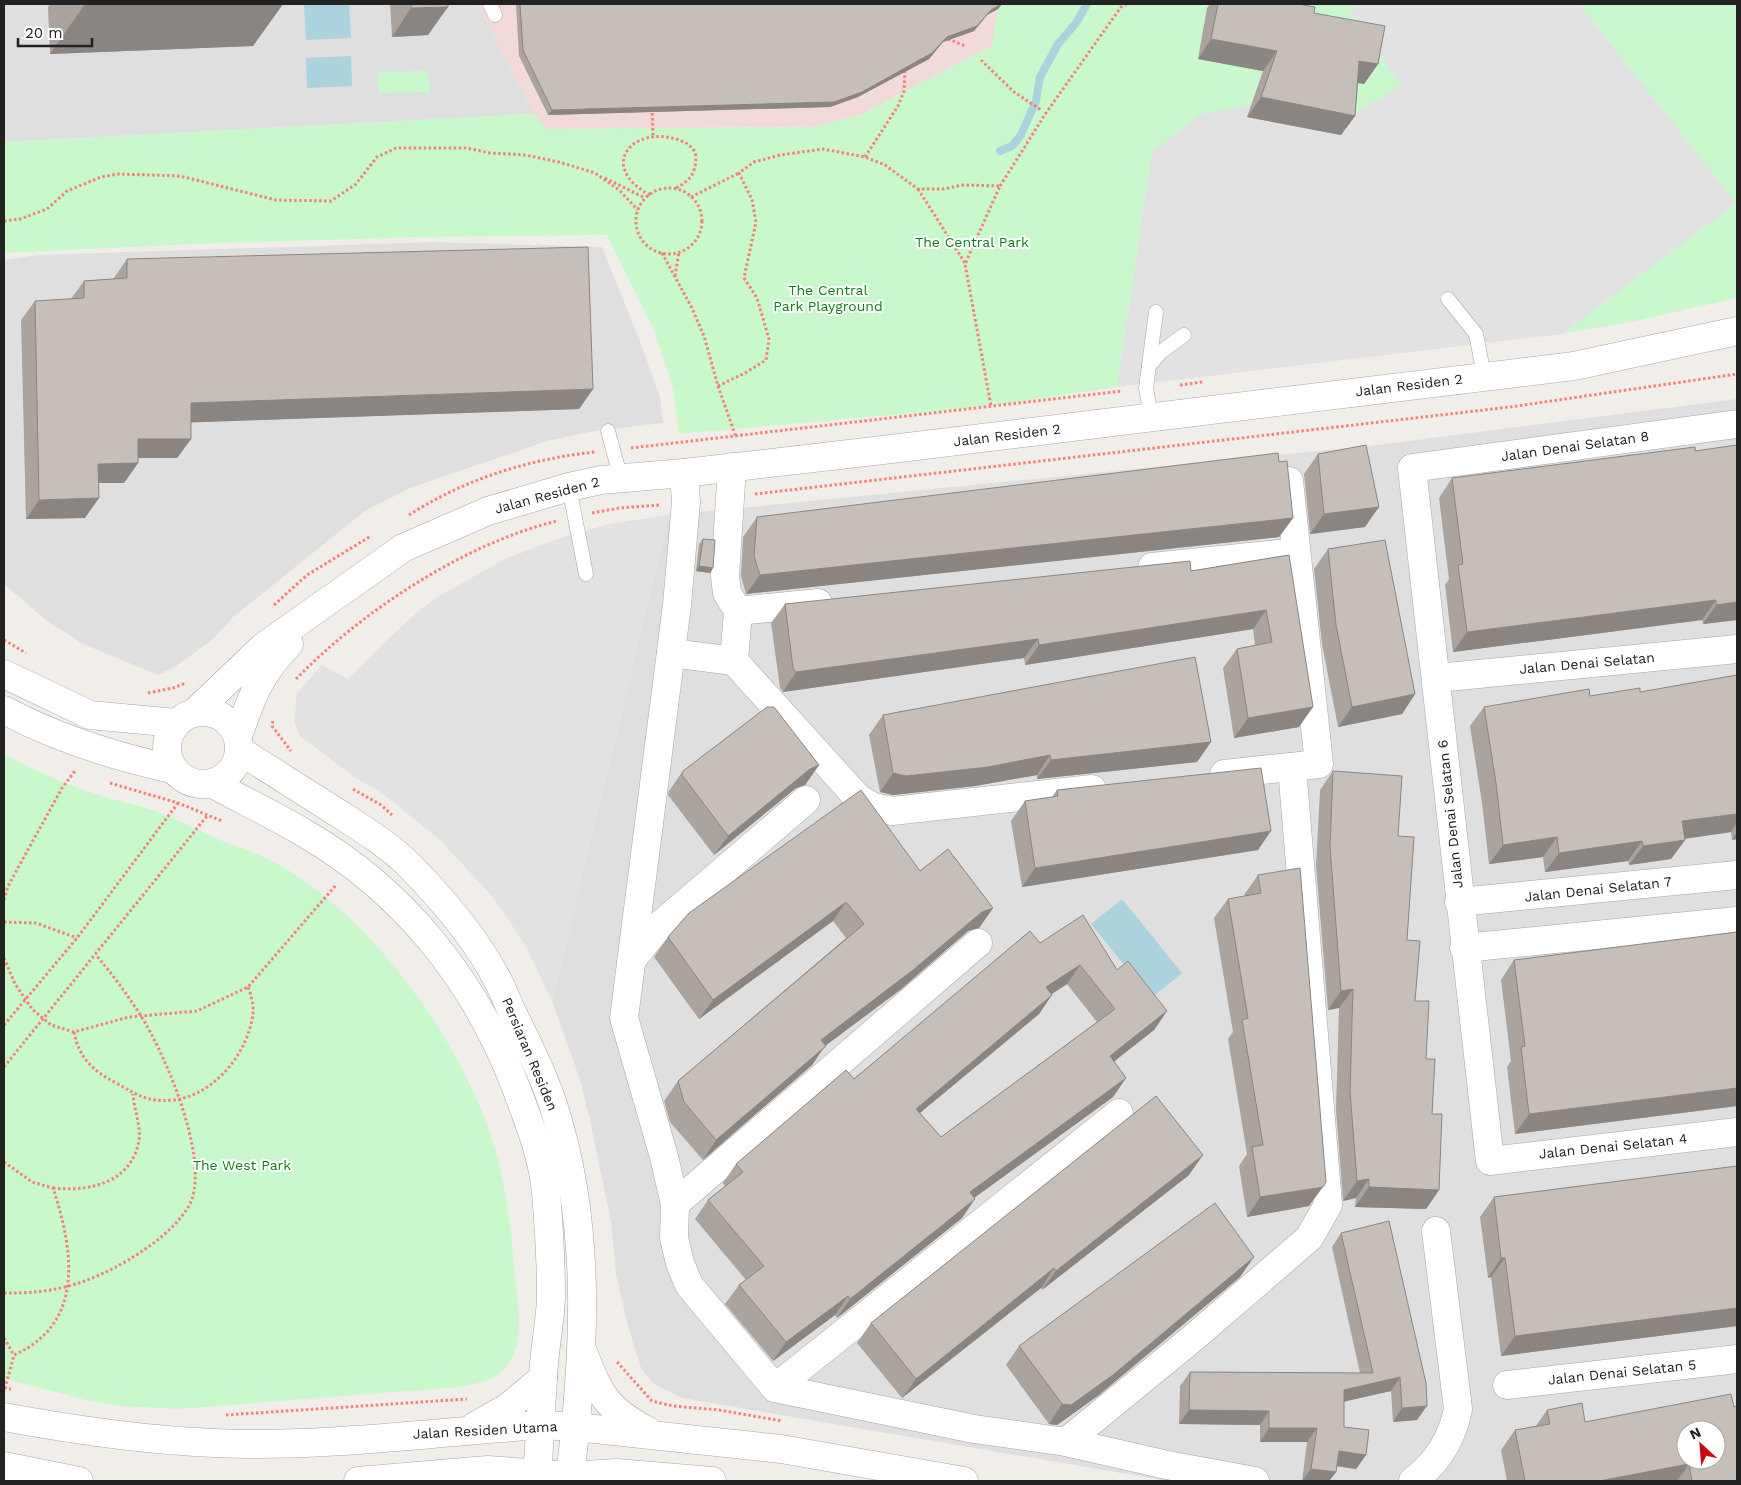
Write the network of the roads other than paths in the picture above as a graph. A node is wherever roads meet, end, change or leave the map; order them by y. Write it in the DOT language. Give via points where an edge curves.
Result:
graph roads {
  1 [pos="1448,299"];
  2 [pos="1156,312"];
  3 [pos="1737,331"];
  4 [pos="1184,336"];
  5 [pos="1149,366"];
  6 [pos="1484,376"];
  7 [pos="1151,417"];
  8 [pos="1737,424"];
  9 [pos="608,431"];
  10 [pos="732,467"];
  11 [pos="1412,468"];
  12 [pos="684,473"];
  13 [pos="1288,473"];
  14 [pos="621,479"];
  15 [pos="569,487"];
  16 [pos="1296,552"];
  17 [pos="1128,570"];
  18 [pos="586,574"];
  19 [pos="842,600"];
  20 [pos="738,611"];
  21 [pos="306,617"];
  22 [pos="1737,649"];
  23 [pos="671,653"];
  24 [pos="734,661"];
  25 [pos="4,674"];
  26 [pos="1437,678"];
  27 [pos="4,710"];
  28 [pos="185,718"];
  29 [pos="239,744"];
  30 [pos="1292,767"];
  31 [pos="172,769"];
  32 [pos="1194,778"];
  33 [pos="211,783"];
  34 [pos="1116,786"];
  35 [pos="806,800"];
  36 [pos="1737,875"];
  37 [pos="1459,902"];
  38 [pos="1737,921"];
  39 [pos="978,943"];
  40 [pos="1464,948"];
  41 [pos="631,961"];
  42 [pos="1119,1113"];
  43 [pos="1737,1132"];
  44 [pos="1490,1160"];
  45 [pos="675,1204"];
  46 [pos="1436,1231"];
  47 [pos="580,1346"];
  48 [pos="1737,1359"];
  49 [pos="542,1378"];
  50 [pos="1507,1385"];
  51 [pos="775,1388"];
  52 [pos="4,1417"];
  53 [pos="542,1425"];
  54 [pos="576,1427"];
  55 [pos="464,1430"];
  56 [pos="656,1436"];
  57 [pos="1066,1442"];
  58 [pos="4,1466"];
  59 [pos="495,1476"];
  60 [pos="538,1477"];
  61 [pos="610,1477"];
  62 [pos="569,1478"];
  63 [pos="79,1481"];
  64 [pos="358,1481"];
  65 [pos="712,1481"];
  66 [pos="964,1481"];
  67 [pos="1256,1481"];
  68 [pos="1413,1481"];
  1 -- 6 [label="lane" via="1476,334"];
  2 -- 5 [label="lane"];
  3 -- 6 [label="street, Jalan Residen 2" via="1574,366"];
  4 -- 5 [label="lane" via="1161,352"];
  5 -- 7 [label="lane" via="1146,388"];
  6 -- 7 [label="street, Jalan Residen 2"];
  7 -- 10 [label="street, Jalan Residen 2"];
  8 -- 11 [label="street, Jalan Denai Selatan 8"];
  9 -- 14 [label="lane"];
  10 -- 12 [label="street, Jalan Residen 2"];
  10 -- 20 [label="street" via="725,576 727,593"];
  11 -- 26 [label="street, Jalan Denai Selatan 6"];
  12 -- 14 [label="street, Jalan Residen 2"];
  12 -- 23 [label="street" via="686,502"];
  13 -- 16 [label="street"];
  14 -- 15 [label="street, Jalan Residen 2"];
  15 -- 18 [label="lane"];
  15 -- 21 [label="street, Jalan Residen 2" via="488,511 403,548"];
  16 -- 17 [label="street"];
  16 -- 30 [label="street" via="1319,764"];
  19 -- 20 [label="street"];
  20 -- 24 [label="street"];
  21 -- 28 [label="street, Jalan Residen 2" via="263,647"];
  21 -- 29 [label="street, Jalan Residen 2" via="258,682"];
  22 -- 26 [label="street, Jalan Denai Selatan"];
  23 -- 24 [label="street"];
  23 -- 41 [label="street"];
  24 -- 34 [label="street" via="858,798 881,810"];
  25 -- 28 [label="street" via="90,715"];
  26 -- 37 [label="street, Jalan Denai Selatan 6"];
  27 -- 31 [label="street" via="53,735"];
  28 -- 29 [label="street" via="209,711 222,716 232,724"];
  28 -- 31 [label="street" via="169,734 166,746"];
  29 -- 33 [label="street" via="231,772"];
  29 -- 47 [label="street, Persiaran Residen" via="370,833 410,866 450,911 497,979 534,1056 569,1160 582,1256"];
  30 -- 32 [label="street"];
  30 -- 57 [label="street" via="1328,1205 1320,1223 1303,1243"];
  31 -- 33 [label="street" via="197,784"];
  33 -- 49 [label="street, Persiaran Residen" via="306,833 389,896 455,970 488,1023 524,1107 540,1156 546,1192 551,1299"];
  35 -- 41 [label="street" via="660,926"];
  36 -- 37 [label="street, Jalan Denai Selatan 7"];
  37 -- 40 [label="street, Jalan Denai Selatan 6"];
  38 -- 40 [label="street"];
  39 -- 45 [label="street"];
  40 -- 44 [label="street, Jalan Denai Selatan 6"];
  41 -- 45 [label="street" via="624,1018"];
  42 -- 51 [label="street"];
  43 -- 44 [label="street, Jalan Denai Selatan 4"];
  45 -- 51 [label="street" via="674,1238 689,1285"];
  46 -- 68 [label="street" via="1458,1410 1444,1448"];
  47 -- 54 [label="street, Persiaran Residen"];
  47 -- 56 [label="street" via="609,1405 621,1417"];
  48 -- 50 [label="street, Jalan Denai Selatan 5"];
  49 -- 53 [label="street, Persiaran Residen"];
  49 -- 55 [label="street" via="507,1408"];
  51 -- 57 [label="street" via="974,1429"];
  52 -- 55 [label="street, Jalan Residen Utama" via="81,1432 215,1443 273,1444"];
  53 -- 54 [label="street, Jalan Residen Utama"];
  53 -- 55 [label="street, Jalan Residen Utama"];
  53 -- 60 [label="street, Persiaran Residen"];
  54 -- 56 [label="street, Jalan Residen Utama"];
  54 -- 62 [label="street, Persiaran Residen"];
  56 -- 66 [label="street, Jalan Residen Utama" via="781,1449"];
  57 -- 67 [label="street"];
  58 -- 63 [label="street"];
  59 -- 60 [label="street"];
  59 -- 64 [label="street"];
  60 -- 62 [label="street"];
  61 -- 62 [label="street"];
  61 -- 65 [label="street"];
}
